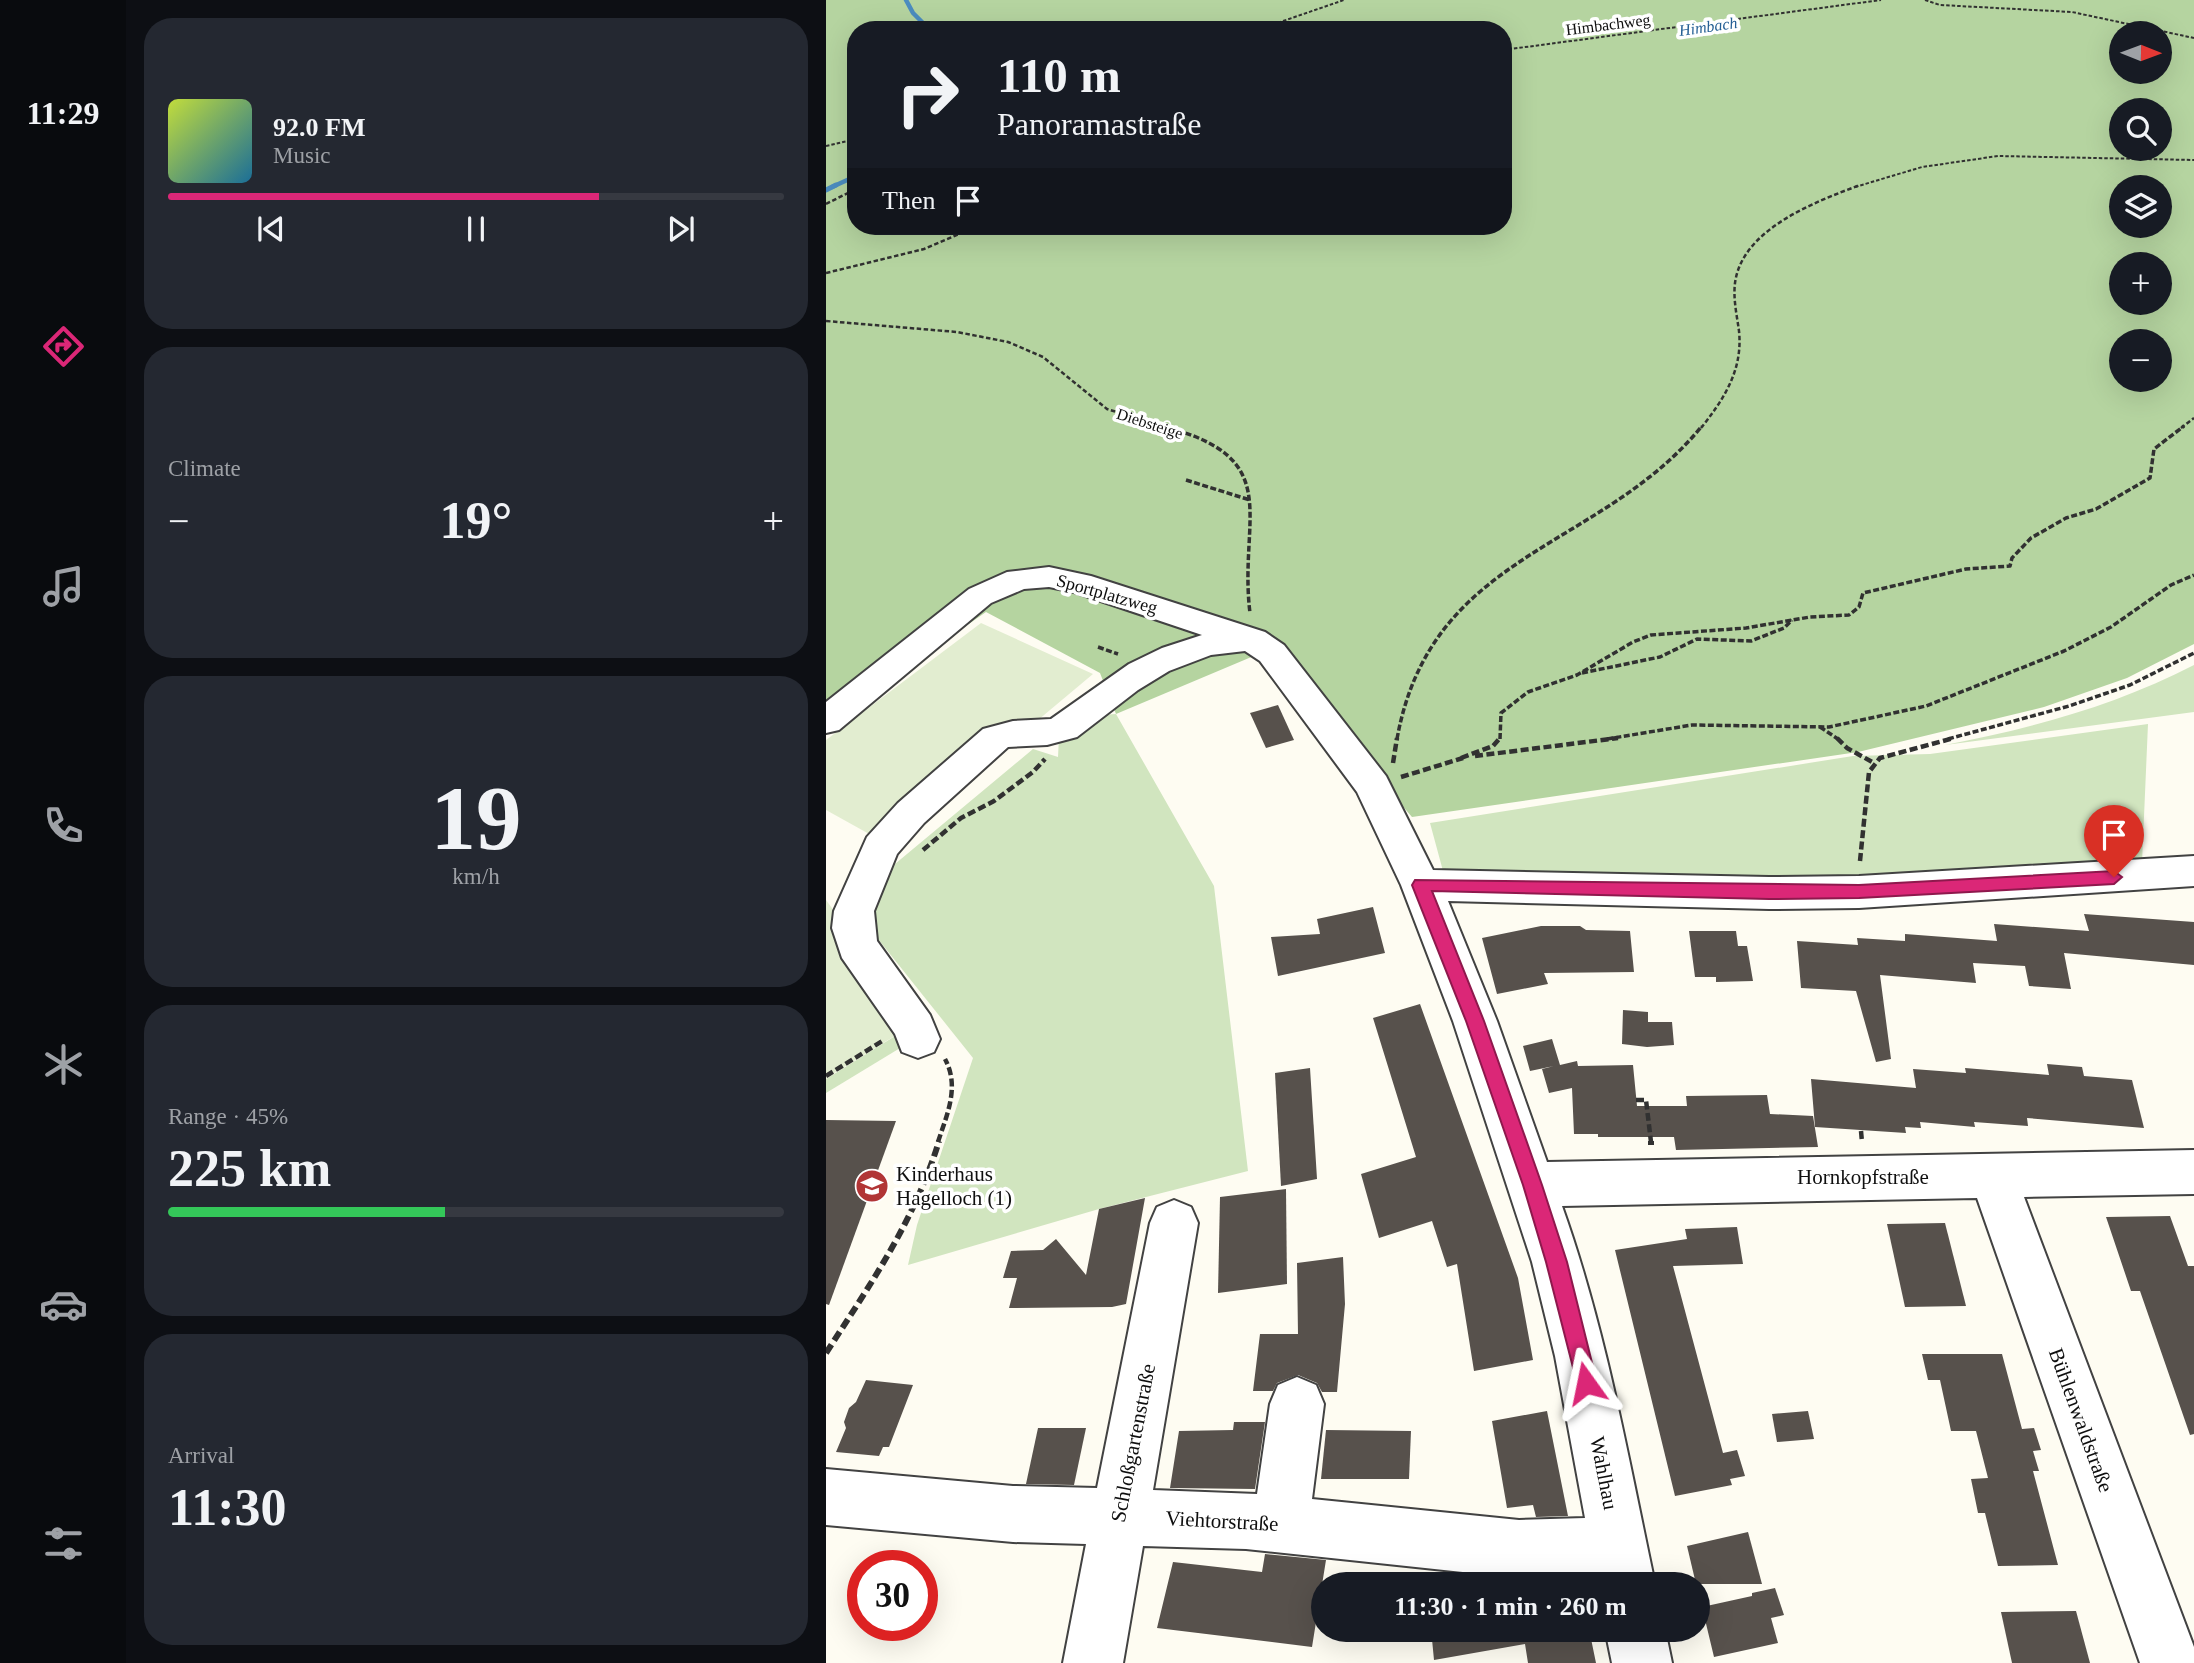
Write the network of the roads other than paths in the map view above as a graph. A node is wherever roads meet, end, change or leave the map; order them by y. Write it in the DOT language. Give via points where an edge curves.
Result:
graph roads {
  1 [pos="1256,635"];
  2 [pos="826,721"];
  3 [pos="2194,871"];
  4 [pos="1421,885"];
  5 [pos="915,1030"];
  6 [pos="2194,1172"];
  7 [pos="1993,1177"];
  8 [pos="1532,1185"];
  9 [pos="1174,1223"];
  10 [pos="1297,1404"];
  11 [pos="826,1497"];
  12 [pos="1119,1516"];
  13 [pos="1281,1524"];
  14 [pos="1622,1565"];
  15 [pos="1638,1642"];
  16 [pos="1093,1663"];
  17 [pos="1642,1663"];
  18 [pos="2170,1663"];
  1 -- 2 [label="street, Sportplatzweg" via="1080,583 1018,579 962,609"];
  1 -- 4 [label="street" via="1368,777"];
  1 -- 5 [label="street" via="1212,642 1169,660 1112,691 1066,727 1044,733 1009,732 996,738 911,813 881,847 860,893 853,928 865,960"];
  3 -- 4 [label="street" via="1859,892"];
  4 -- 8 [label="street, Wahlhau"];
  6 -- 7 [label="street, Hornkopfstraße"];
  7 -- 8 [label="street, Hornkopfstraße"];
  7 -- 18 [label="street, Bühlenwaldstraße"];
  8 -- 14 [label="street, Wahlhau" via="1581,1356"];
  9 -- 12 [label="street, Schloßgartenstraße"];
  10 -- 13 [label="street"];
  11 -- 12 [label="street, Viehtorstraße" via="1013,1514"];
  12 -- 13 [label="street, Viehtorstraße"];
  12 -- 16 [label="street, Schloßgartenstraße"];
  13 -- 14 [label="street, Viehtorstraße" via="1519,1549"];
  15 -- 17 [label="street"];
}
